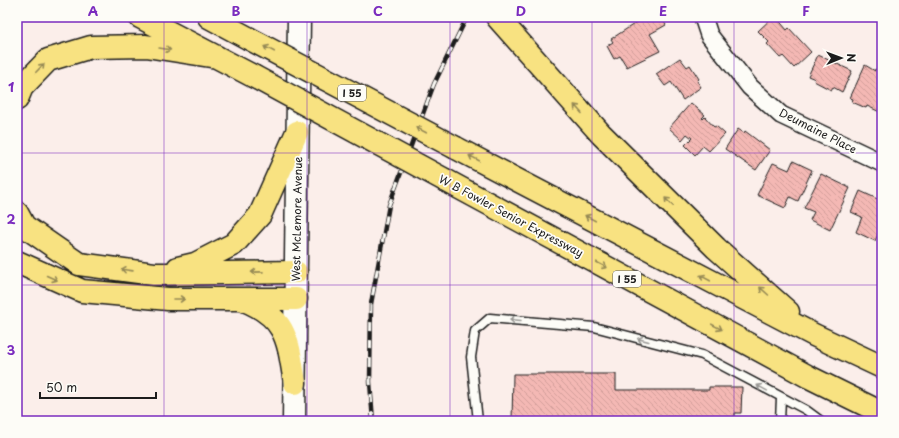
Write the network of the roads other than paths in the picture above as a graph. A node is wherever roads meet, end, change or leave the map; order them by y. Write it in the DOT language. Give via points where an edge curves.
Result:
graph roads {
  1 [pos="140,17"];
  2 [pos="209,17"];
  3 [pos="299,17"];
  4 [pos="703,17"];
  5 [pos="504,25"];
  6 [pos="217,58"];
  7 [pos="17,99"];
  8 [pos="298,132"];
  9 [pos="882,163"];
  10 [pos="17,213"];
  11 [pos="17,262"];
  12 [pos="296,272"];
  13 [pos="154,274"];
  14 [pos="241,299"];
  15 [pos="296,299"];
  16 [pos="814,335"];
  17 [pos="882,367"];
  18 [pos="295,383"];
  19 [pos="781,398"];
  20 [pos="882,413"];
  21 [pos="294,421"];
  22 [pos="478,421"];
  23 [pos="780,421"];
  24 [pos="821,421"];
  1 -- 6 [label="highway, W B Fowler Senior Expressway / I 55"];
  16 -- 2 [label="highway, I 55, one-way, bridge"];
  3 -- 8 [label="main road, West McLemore Avenue"];
  4 -- 9 [label="street, Deumaine Place" via="709,35 750,87 781,115"];
  16 -- 5 [label="highway, one-way" via="716,248 601,134"];
  7 -- 6 [label="highway, one-way" via="22,87 48,60 91,47 146,46"];
  6 -- 20 [label="highway, W B Fowler Senior Expressway / I 55, one-way, bridge" via="809,377"];
  8 -- 12 [label="main road, West McLemore Avenue"];
  8 -- 13 [label="highway" via="260,216 234,244 195,264"];
  13 -- 10 [label="highway, one-way" via="79,264 24,226"];
  11 -- 14 [label="highway, one-way" via="82,291 168,299"];
  12 -- 13 [label="highway, one-way"];
  12 -- 15 [label="main road, West McLemore Avenue"];
  14 -- 15 [label="highway"];
  14 -- 18 [label="highway" via="260,307 274,317 285,338"];
  15 -- 18 [label="main road, West McLemore Avenue"];
  16 -- 17 [label="highway, I 55"];
  18 -- 21 [label="main road, West McLemore Avenue"];
  19 -- 22 [label="lane, one-way" via="702,355 594,327 490,318 475,331 471,357"];
  19 -- 23 [label="lane"];
  19 -- 24 [label="lane" via="806,410"];
}
